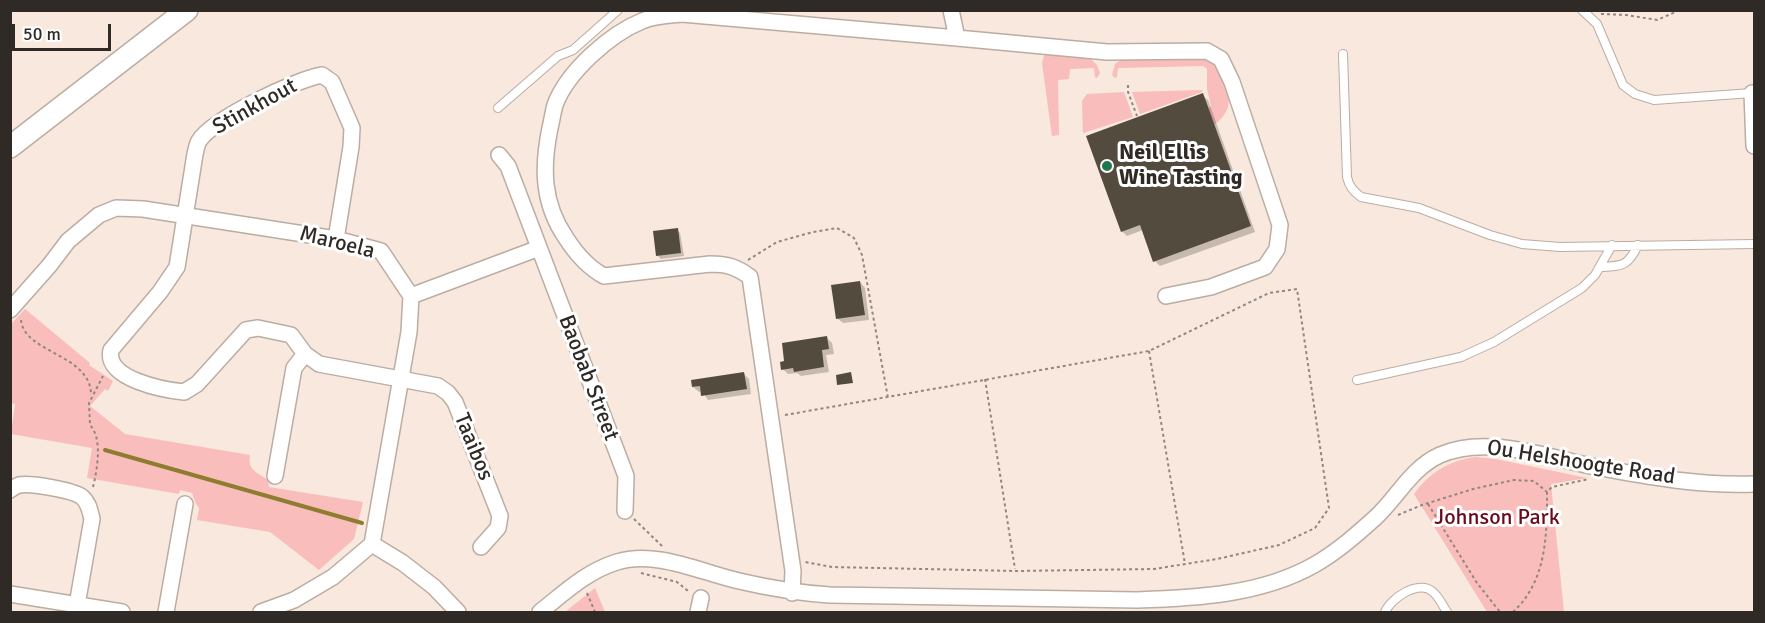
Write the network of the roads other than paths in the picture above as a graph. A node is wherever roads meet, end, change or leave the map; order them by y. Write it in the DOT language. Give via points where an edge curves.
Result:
graph roads {
  1 [pos="187,10"];
  2 [pos="618,10"];
  3 [pos="951,10"];
  4 [pos="1583,12"];
  5 [pos="957,38"];
  6 [pos="1343,54"];
  7 [pos="1753,93"];
  8 [pos="498,108"];
  9 [pos="1755,146"];
  10 [pos="10,147"];
  11 [pos="499,155"];
  12 [pos="186,216"];
  13 [pos="336,239"];
  14 [pos="1755,244"];
  15 [pos="1612,245"];
  16 [pos="1638,245"];
  17 [pos="539,248"];
  18 [pos="1600,267"];
  19 [pos="411,296"];
  20 [pos="1166,296"];
  21 [pos="11,309"];
  22 [pos="305,354"];
  23 [pos="400,378"];
  24 [pos="1357,380"];
  25 [pos="275,476"];
  26 [pos="1755,484"];
  27 [pos="10,490"];
  28 [pos="184,504"];
  29 [pos="625,511"];
  30 [pos="372,544"];
  31 [pos="481,547"];
  32 [pos="792,593"];
  33 [pos="10,594"];
  34 [pos="77,605"];
  35 [pos="982,605"];
  36 [pos="297,606"];
  37 [pos="122,612"];
  38 [pos="166,612"];
  39 [pos="261,612"];
  40 [pos="458,612"];
  41 [pos="540,612"];
  42 [pos="1385,612"];
  43 [pos="1447,612"];
  1 -- 10 [label="main road"];
  2 -- 8 [label="lane"];
  3 -- 5 [label="street"];
  4 -- 7 [label="lane" via="1597,24 1623,85 1635,94 1654,100"];
  5 -- 20 [label="street" via="1107,52 1207,51 1221,59 1280,225 1277,249 1264,267 1210,287"];
  5 -- 32 [label="street" via="661,15 641,21 608,40 572,77 555,105 544,170 549,201 560,229 596,271 604,276 727,264 750,277 793,571"];
  6 -- 15 [label="lane" via="1346,170 1348,184 1361,197 1419,208 1522,244"];
  7 -- 9 [label="street"];
  11 -- 17 [label="street, Baobab Street" via="508,166"];
  12 -- 13 [label="street, Maroela"];
  12 -- 13 [label="street, Stinkhout" via="200,140 232,115 268,95 322,75 332,82 352,128"];
  12 -- 21 [label="street, Maroela" via="116,208 99,215 68,241"];
  12 -- 22 [label="street" via="177,267 111,350 111,363 143,384 184,392 197,384 246,330 258,328 291,335"];
  13 -- 19 [label="street, Maroela" via="381,251"];
  14 -- 16 [label="lane"];
  15 -- 16 [label="lane"];
  15 -- 18 [label="lane"];
  16 -- 18 [label="lane" via="1624,265"];
  17 -- 19 [label="street"];
  17 -- 29 [label="street, Baobab Street" via="626,476"];
  18 -- 24 [label="lane" via="1582,288 1494,342 1461,357"];
  19 -- 23 [label="street"];
  22 -- 23 [label="street, Taaibos" via="319,364"];
  22 -- 25 [label="street" via="294,368"];
  23 -- 30 [label="street"];
  23 -- 31 [label="street, Taaibos" via="438,386 455,402 500,516 498,528"];
  26 -- 35 [label="street, Ou Helshoogte Road" via="1663,478 1518,450 1476,446 1440,455 1422,466 1379,514 1336,552 1312,566 1248,590 1186,598"];
  27 -- 34 [label="street" via="30,485 74,493 90,509 92,519"];
  28 -- 38 [label="street"];
  30 -- 36 [label="street"];
  30 -- 40 [label="street" via="434,587"];
  32 -- 35 [label="street, Ou Helshoogte Road"];
  32 -- 41 [label="street, Ou Helshoogte Road" via="645,559 604,566"];
  33 -- 34 [label="street"];
  34 -- 37 [label="street"];
  36 -- 39 [label="street"];
  42 -- 43 [label="lane" via="1398,597 1422,588 1435,593"];
}
